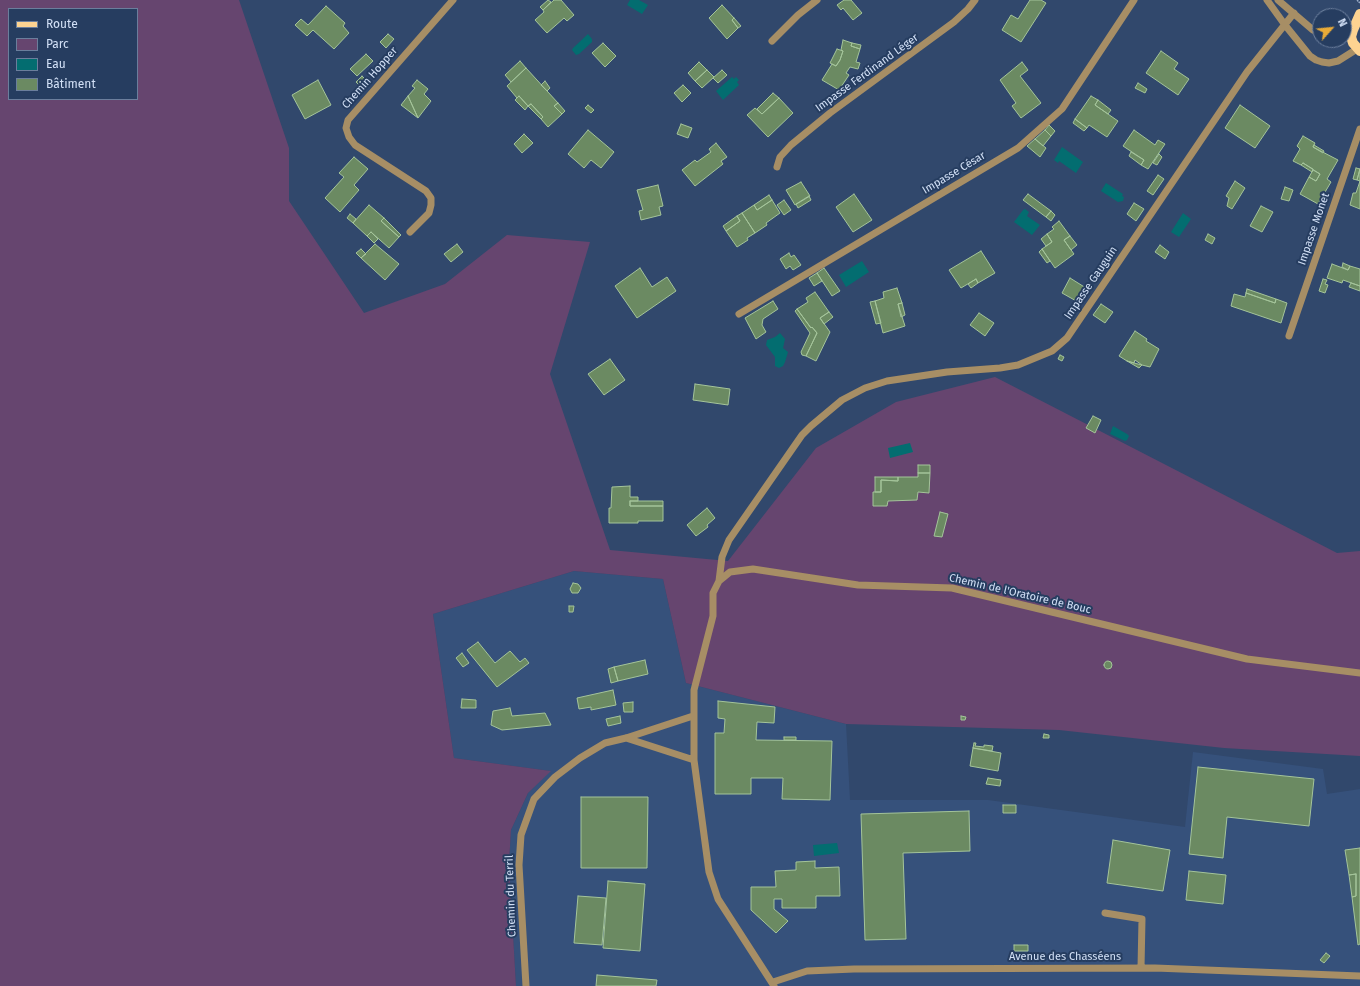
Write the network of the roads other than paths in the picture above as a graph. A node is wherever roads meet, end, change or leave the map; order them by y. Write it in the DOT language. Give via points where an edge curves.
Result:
graph roads {
  1 [pos="454,0"];
  2 [pos="817,0"];
  3 [pos="975,0"];
  4 [pos="1134,0"];
  5 [pos="1267,0"];
  6 [pos="1278,0"];
  7 [pos="1294,13"];
  8 [pos="1360,14"];
  9 [pos="1285,25"];
  10 [pos="1312,29"];
  11 [pos="1352,30"];
  12 [pos="772,41"];
  13 [pos="1352,42"];
  14 [pos="1358,50"];
  15 [pos="1360,129"];
  16 [pos="777,167"];
  17 [pos="410,232"];
  18 [pos="739,314"];
  19 [pos="1289,336"];
  20 [pos="719,581"];
  21 [pos="1360,673"];
  22 [pos="693,716"];
  23 [pos="626,738"];
  24 [pos="694,760"];
  25 [pos="1105,913"];
  26 [pos="1141,968"];
  27 [pos="1360,976"];
  28 [pos="773,984"];
  29 [pos="526,986"];
  1 -- 17 [label="street, Chemin Hopper" via="348,120 346,128 355,145 426,191 431,198 429,213"];
  2 -- 12 [label="street"];
  3 -- 16 [label="street, Impasse Ferdinand Léger" via="954,22 830,113 791,145 780,157"];
  4 -- 18 [label="street, Impasse César" via="1062,109 1018,148"];
  5 -- 9 [label="street"];
  6 -- 7 [label="street"];
  7 -- 9 [label="street, Impasse Gauguin"];
  7 -- 10 [label="street"];
  8 -- 11 [label="main road"];
  9 -- 14 [label="street" via="1310,56 1322,62 1338,61"];
  9 -- 20 [label="street, Impasse Gauguin" via="1247,72 1067,338 1052,351 1018,365 887,381 865,388 842,400 802,435 729,540 722,557"];
  13 -- 14 [label="main road"];
  15 -- 19 [label="street, Impasse Monet"];
  20 -- 21 [label="street, Chemin de l'Oratoire de Bouc" via="730,572 753,569 858,585 952,588 1247,659"];
  20 -- 22 [label="street" via="713,593 711,623 694,690"];
  22 -- 23 [label="street, Chemin du Terril"];
  22 -- 24 [label="street"];
  23 -- 24 [label="street"];
  23 -- 29 [label="street, Chemin du Terril" via="605,743 580,758 534,799 521,835 519,865"];
  24 -- 28 [label="street" via="709,872 718,899"];
  25 -- 26 [label="street" via="1142,919"];
  26 -- 27 [label="street, Avenue des Chasséens"];
  26 -- 28 [label="street, Avenue des Chasséens" via="854,969 808,971"];
}
